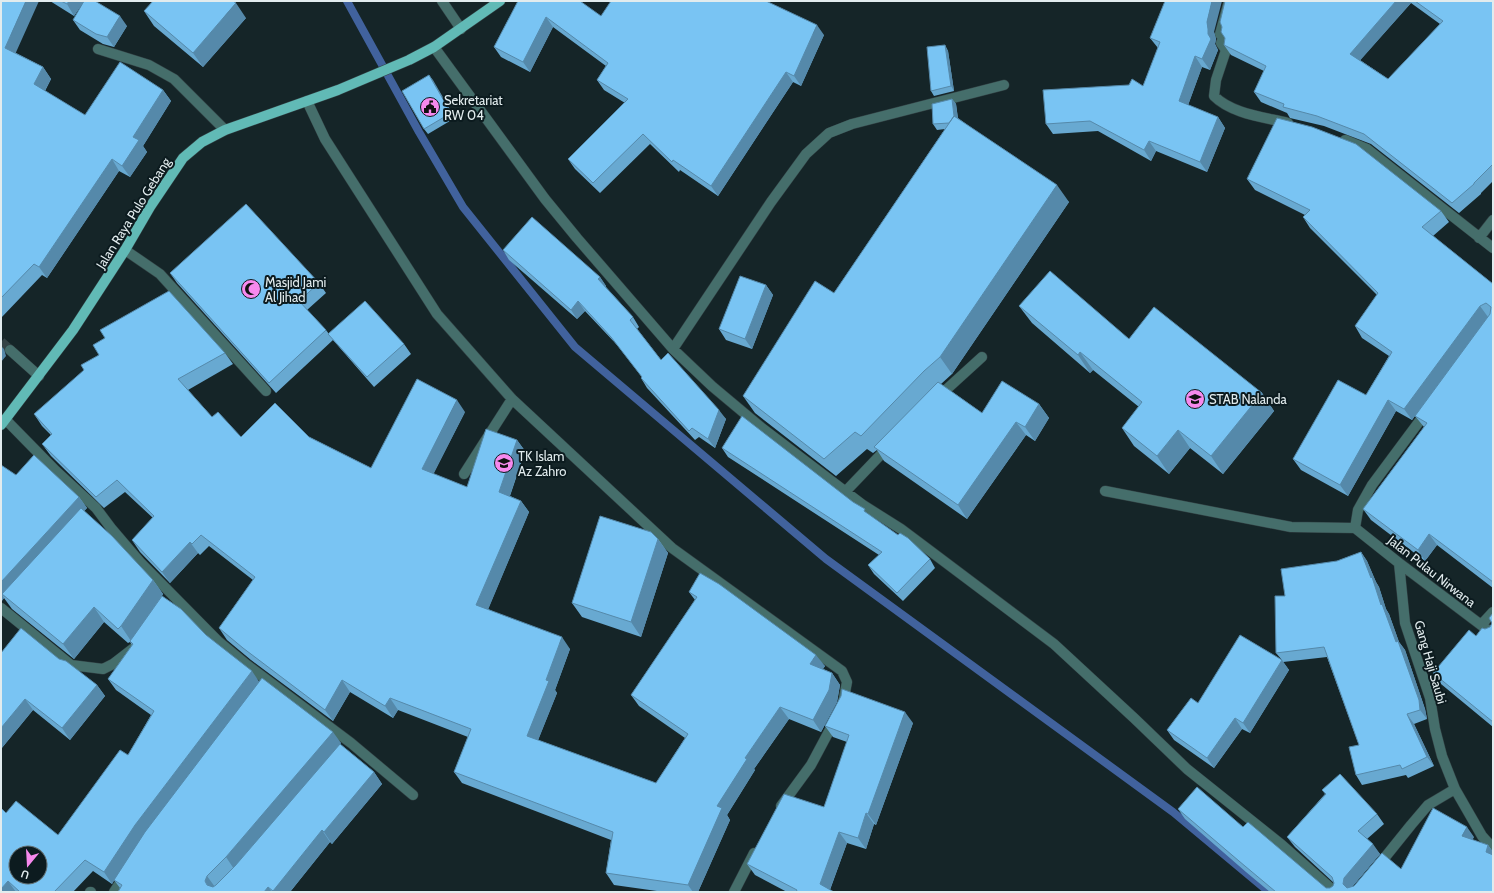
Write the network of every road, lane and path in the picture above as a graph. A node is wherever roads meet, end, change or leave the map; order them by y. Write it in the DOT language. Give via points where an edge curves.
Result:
graph roads {
  1 [pos="442,1"];
  2 [pos="1230,1"];
  3 [pos="495,2"];
  4 [pos="461,29"];
  5 [pos="434,47"];
  6 [pos="98,49"];
  7 [pos="1004,84"];
  8 [pos="307,101"];
  9 [pos="1295,125"];
  10 [pos="225,130"];
  11 [pos="1334,136"];
  12 [pos="1493,220"];
  13 [pos="1479,238"];
  14 [pos="1493,248"];
  15 [pos="125,250"];
  16 [pos="673,349"];
  17 [pos="10,350"];
  18 [pos="982,357"];
  19 [pos="39,376"];
  20 [pos="266,391"];
  21 [pos="512,399"];
  22 [pos="1433,403"];
  23 [pos="930,404"];
  24 [pos="4,423"];
  25 [pos="898,437"];
  26 [pos="464,474"];
  27 [pos="846,491"];
  28 [pos="1105,491"];
  29 [pos="1355,528"];
  30 [pos="1399,563"];
  31 [pos="4,607"];
  32 [pos="1493,612"];
  33 [pos="1481,625"];
  34 [pos="1493,634"];
  35 [pos="141,639"];
  36 [pos="1455,789"];
  37 [pos="413,795"];
  38 [pos="777,812"];
  39 [pos="758,845"];
  40 [pos="1493,848"];
  41 [pos="131,866"];
  42 [pos="1373,872"];
  43 [pos="114,892"];
  44 [pos="734,892"];
  45 [pos="1335,892"];
  1 -- 4 [label="street"];
  2 -- 9 [label="street" via="1220,34 1223,38 1220,43 1226,50 1216,80 1214,96 1220,102 1244,113"];
  3 -- 4 [label="main road, Jalan Raya Pulo Gebang"];
  4 -- 5 [label="main road, Jalan Raya Pulo Gebang"];
  5 -- 8 [label="main road, Jalan Raya Pulo Gebang" via="409,60"];
  5 -- 16 [label="street" via="545,199"];
  6 -- 10 [label="street" via="149,64 174,79"];
  7 -- 16 [label="street" via="852,124 829,133 806,154 771,202"];
  8 -- 10 [label="main road, Jalan Raya Pulo Gebang"];
  8 -- 21 [label="street" via="325,139 437,314"];
  10 -- 15 [label="main road, Jalan Raya Pulo Gebang" via="202,142 183,158"];
  11 -- 13 [label="street" via="1367,148"];
  12 -- 13 [label="street"];
  13 -- 14 [label="street"];
  15 -- 19 [label="main road, Jalan Raya Pulo Gebang" via="73,330"];
  15 -- 20 [label="street" via="160,274"];
  16 -- 27 [label="street" via="746,415"];
  17 -- 19 [label="street"];
  18 -- 23 [label="street"];
  19 -- 24 [label="main road, Jalan Raya Pulo Gebang"];
  21 -- 26 [label="street"];
  21 -- 38 [label="street" via="672,548 842,671 848,682 843,704 811,765"];
  22 -- 29 [label="street" via="1372,485 1358,510"];
  24 -- 37 [label="street" via="56,471 93,510 169,597 267,684"];
  25 -- 27 [label="street"];
  27 -- 45 [label="street" via="1054,644 1187,770 1282,845"];
  28 -- 29 [label="street" via="1291,527"];
  29 -- 30 [label="street, Jalan Pulau Nirwana"];
  30 -- 33 [label="street, Jalan Pulau Nirwana"];
  30 -- 36 [label="street, Gang Haji Saubi" via="1405,623 1430,698 1442,756"];
  31 -- 35 [label="street" via="71,665 103,669 113,664"];
  32 -- 33 [label="street"];
  33 -- 34 [label="street, Jalan Pulau Nirwana"];
  36 -- 40 [label="street, Gang Haji Saubi" via="1482,836"];
  36 -- 42 [label="street" via="1420,814"];
  39 -- 44 [label="street"];
  41 -- 43 [label="street"];
}
